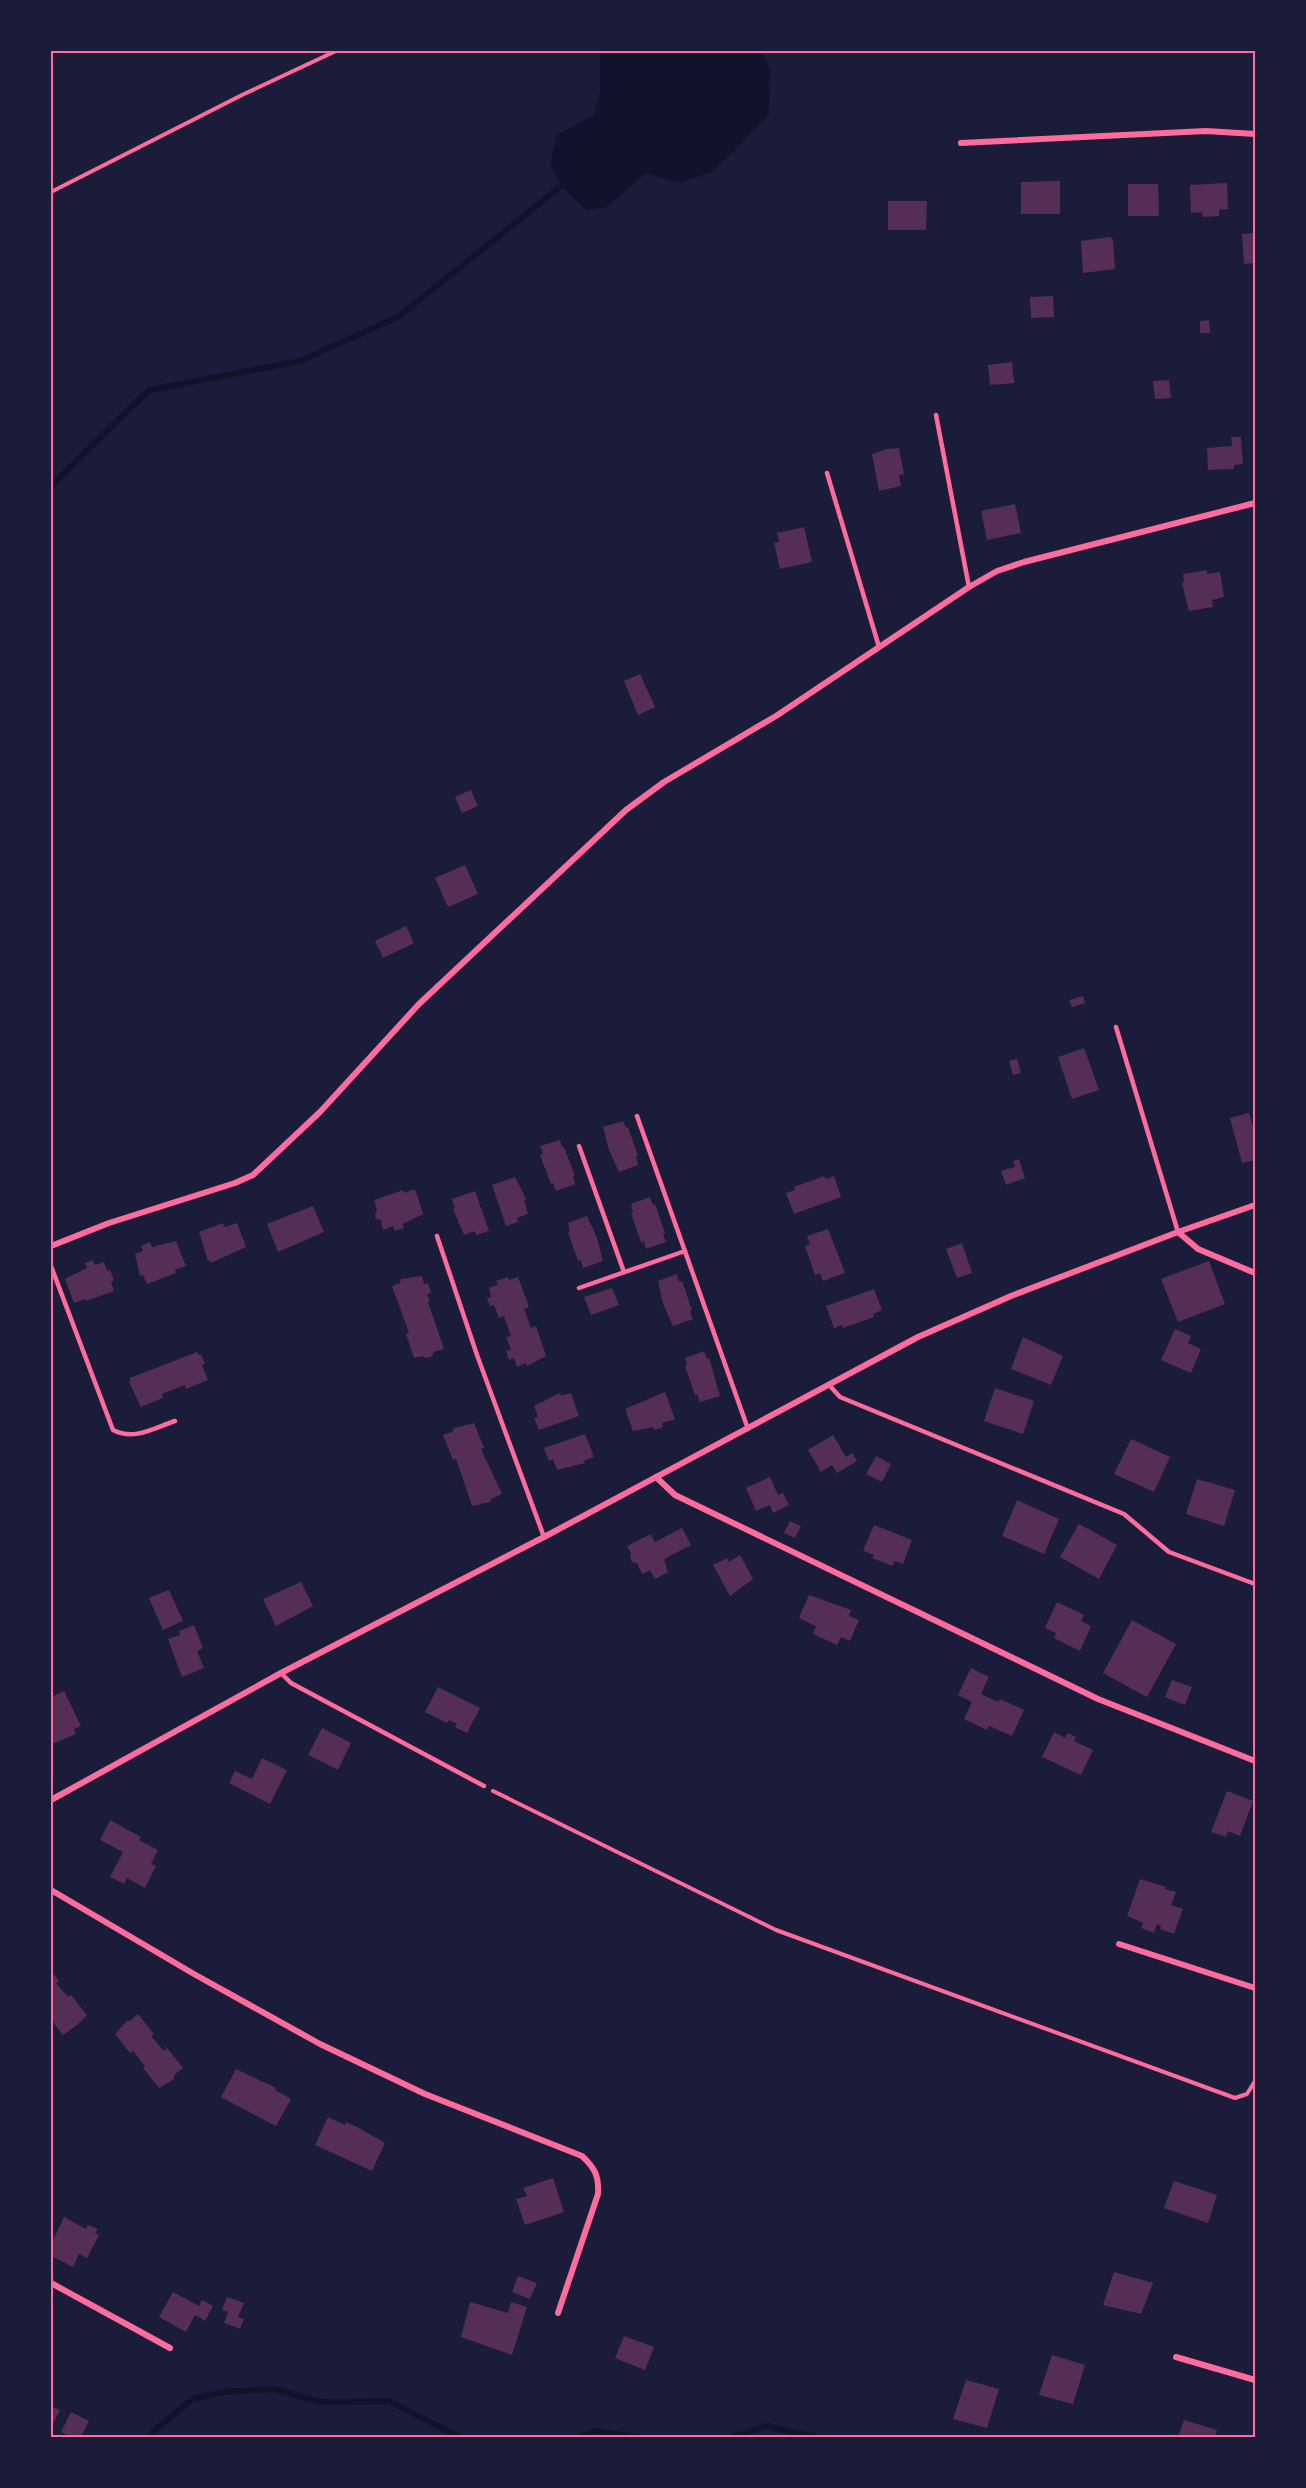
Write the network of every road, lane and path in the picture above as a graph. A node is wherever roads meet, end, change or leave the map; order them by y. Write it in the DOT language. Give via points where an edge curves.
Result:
graph roads {
  1 [pos="336,51"];
  2 [pos="1255,134"];
  3 [pos="961,143"];
  4 [pos="51,192"];
  5 [pos="936,415"];
  6 [pos="827,473"];
  7 [pos="1255,503"];
  8 [pos="969,587"];
  9 [pos="879,647"];
  10 [pos="1116,1027"];
  11 [pos="637,1116"];
  12 [pos="579,1146"];
  13 [pos="1255,1205"];
  14 [pos="1178,1232"];
  15 [pos="437,1236"];
  16 [pos="51,1246"];
  17 [pos="685,1251"];
  18 [pos="51,1266"];
  19 [pos="624,1272"];
  20 [pos="1255,1274"];
  21 [pos="579,1288"];
  22 [pos="830,1386"];
  23 [pos="175,1421"];
  24 [pos="748,1429"];
  25 [pos="656,1477"];
  26 [pos="544,1537"];
  27 [pos="1255,1584"];
  28 [pos="281,1673"];
  29 [pos="1255,1761"];
  30 [pos="484,1786"];
  31 [pos="51,1800"];
  32 [pos="51,1890"];
  33 [pos="1119,1944"];
  34 [pos="1255,1988"];
  35 [pos="1255,2081"];
  36 [pos="51,2283"];
  37 [pos="558,2313"];
  38 [pos="170,2348"];
  39 [pos="1176,2356"];
  40 [pos="1255,2380"];
  1 -- 4 [label="path"];
  2 -- 3 [label="street" via="1206,131"];
  5 -- 8 [label="lane"];
  6 -- 9 [label="lane"];
  7 -- 8 [label="street" via="1024,562"];
  8 -- 9 [label="street"];
  9 -- 16 [label="street" via="626,810 419,1004 321,1112 253,1174"];
  10 -- 14 [label="lane"];
  11 -- 17 [label="lane"];
  12 -- 19 [label="lane"];
  13 -- 14 [label="street"];
  14 -- 20 [label="street" via="1198,1249"];
  14 -- 22 [label="street" via="977,1310 918,1337"];
  15 -- 26 [label="lane"];
  17 -- 19 [label="lane"];
  17 -- 24 [label="lane"];
  18 -- 23 [label="lane" via="113,1430 124,1436"];
  19 -- 21 [label="lane"];
  22 -- 24 [label="street"];
  22 -- 27 [label="lane" via="840,1397 1124,1514 1169,1552"];
  24 -- 25 [label="street"];
  25 -- 26 [label="street"];
  25 -- 29 [label="street" via="675,1495 1098,1699"];
  26 -- 28 [label="street"];
  28 -- 30 [label="lane" via="291,1683"];
  28 -- 31 [label="street"];
  30 -- 35 [label="path" via="776,1930 1235,2098 1247,2094"];
  32 -- 37 [label="street" via="320,2044 425,2094 582,2156 594,2166 598,2194"];
  33 -- 34 [label="street"];
  36 -- 38 [label="street"];
  39 -- 40 [label="street"];
}
